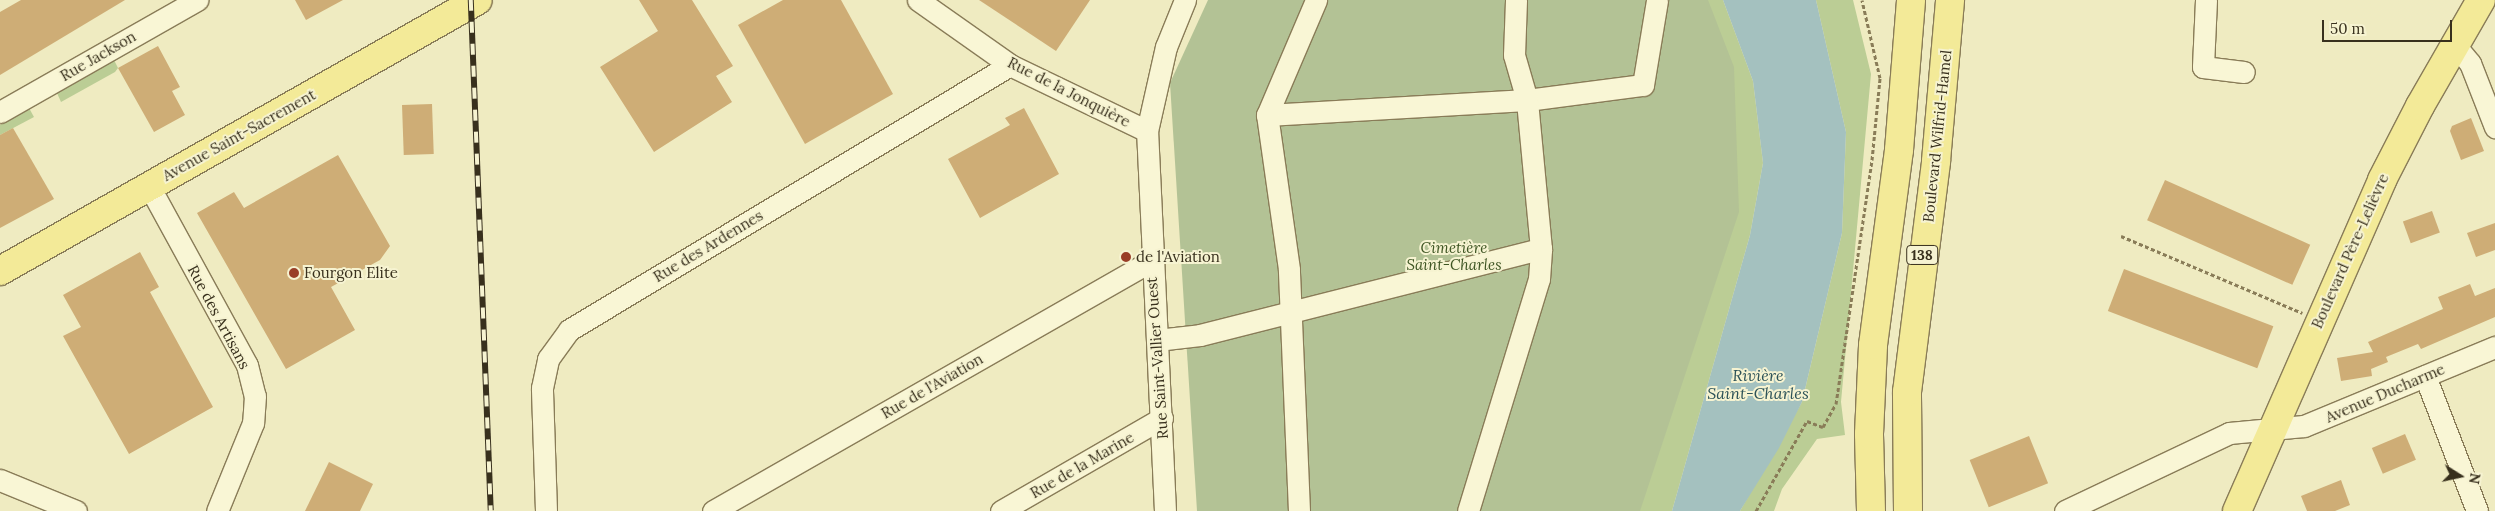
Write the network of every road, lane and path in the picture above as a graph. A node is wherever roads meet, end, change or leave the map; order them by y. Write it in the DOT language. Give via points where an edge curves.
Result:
graph roads {
  1 [pos="197,0"];
  2 [pos="478,0"];
  3 [pos="918,0"];
  4 [pos="1185,0"];
  5 [pos="1316,0"];
  6 [pos="1516,0"];
  7 [pos="1657,0"];
  8 [pos="1862,0"];
  9 [pos="1911,0"];
  10 [pos="1950,0"];
  11 [pos="2206,0"];
  12 [pos="2481,0"];
  13 [pos="2454,44"];
  14 [pos="1010,65"];
  15 [pos="2244,72"];
  16 [pos="1527,100"];
  17 [pos="0,112"];
  18 [pos="1267,115"];
  19 [pos="2495,128"];
  20 [pos="1147,131"];
  21 [pos="149,186"];
  22 [pos="2120,236"];
  23 [pos="1541,249"];
  24 [pos="1151,261"];
  25 [pos="0,271"];
  26 [pos="1291,310"];
  27 [pos="2318,320"];
  28 [pos="1157,340"];
  29 [pos="2495,347"];
  30 [pos="2425,376"];
  31 [pos="1162,418"];
  32 [pos="2274,427"];
  33 [pos="0,480"];
  34 [pos="76,511"];
  35 [pos="217,511"];
  36 [pos="546,511"];
  37 [pos="713,511"];
  38 [pos="1001,511"];
  39 [pos="1165,511"];
  40 [pos="1298,511"];
  41 [pos="1468,511"];
  42 [pos="1756,511"];
  43 [pos="1871,511"];
  44 [pos="1908,511"];
  45 [pos="2065,511"];
  46 [pos="2237,511"];
  47 [pos="2477,511"];
  1 -- 17 [label="street, Rue Jackson"];
  2 -- 21 [label="main road, Avenue Saint-Sacrement"];
  3 -- 14 [label="street, Rue de la Jonquière"];
  4 -- 20 [label="street, Rue Saint-Vallier Ouest" via="1166,47"];
  5 -- 18 [label="street"];
  6 -- 16 [label="street" via="1514,55"];
  7 -- 16 [label="street" via="1643,85"];
  8 -- 42 [label="path" via="1880,78 1836,404 1823,427 1807,421"];
  9 -- 43 [label="main road, 138" via="1899,150 1873,354 1868,434"];
  10 -- 44 [label="main road, Boulevard Wilfrid-Hamel / 138" via="1938,142 1907,392"];
  11 -- 15 [label="street" via="2203,67"];
  12 -- 13 [label="main road, Boulevard Père-Lelièvre"];
  13 -- 19 [label="street" via="2470,63"];
  13 -- 27 [label="main road, Boulevard Père-Lelièvre" via="2382,180"];
  14 -- 20 [label="street, Rue de la Jonquière"];
  14 -- 36 [label="street, Rue des Ardennes" via="568,330 548,359 542,388"];
  16 -- 18 [label="street"];
  16 -- 23 [label="street"];
  18 -- 26 [label="street" via="1289,269"];
  20 -- 24 [label="street, Rue Saint-Vallier Ouest"];
  21 -- 25 [label="main road, Avenue Saint-Sacrement"];
  21 -- 35 [label="street, Rue des Artisans" via="247,365 255,396 253,423"];
  22 -- 27 [label="path"];
  23 -- 26 [label="street"];
  23 -- 41 [label="street" via="1539,279"];
  24 -- 28 [label="street, Rue Saint-Vallier Ouest"];
  24 -- 37 [label="street, Rue de l'Aviation"];
  26 -- 28 [label="street" via="1200,335"];
  26 -- 40 [label="street"];
  27 -- 32 [label="main road, Boulevard Père-Lelièvre"];
  28 -- 31 [label="street, Rue Saint-Vallier Ouest"];
  29 -- 30 [label="street, Avenue Ducharme"];
  30 -- 32 [label="street, Avenue Ducharme" via="2304,426"];
  30 -- 47 [label="street"];
  31 -- 38 [label="street, Rue de la Marine"];
  31 -- 39 [label="street, Rue Saint-Vallier Ouest"];
  32 -- 45 [label="street, Avenue Ducharme" via="2229,434"];
  32 -- 46 [label="main road, Boulevard Père-Lelièvre"];
  33 -- 34 [label="street"];
}
